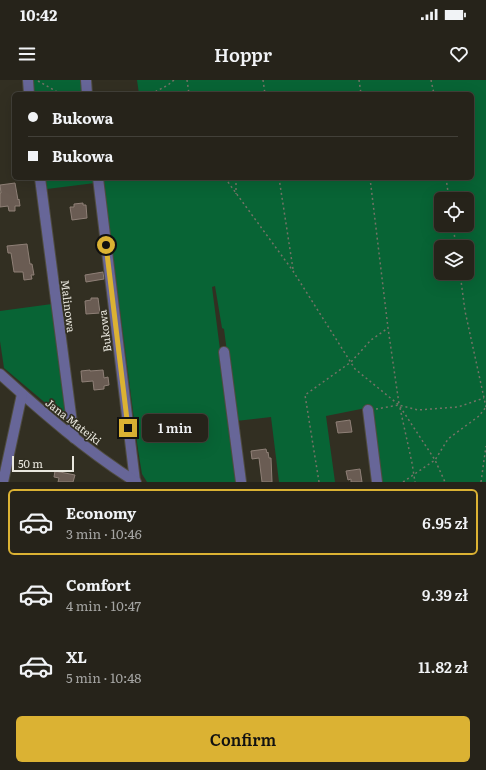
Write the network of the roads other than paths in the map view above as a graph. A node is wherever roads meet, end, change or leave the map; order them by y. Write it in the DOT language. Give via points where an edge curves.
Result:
graph roads {
  1 [pos="28,80"];
  2 [pos="86,80"];
  3 [pos="30,92"];
  4 [pos="87,92"];
  5 [pos="40,180"];
  6 [pos="98,180"];
  7 [pos="224,352"];
  8 [pos="0,374"];
  9 [pos="22,394"];
  10 [pos="368,410"];
  11 [pos="74,438"];
  12 [pos="3,482"];
  13 [pos="136,482"];
  14 [pos="241,482"];
  15 [pos="377,482"];
  1 -- 3 [label="street"];
  2 -- 4 [label="street"];
  5 -- 11 [label="street, Malinowa"];
  6 -- 13 [label="street, Bukowa"];
  7 -- 14 [label="street"];
  8 -- 9 [label="street, Jana Matejki"];
  9 -- 11 [label="street, Jana Matejki"];
  9 -- 12 [label="street"];
  10 -- 15 [label="street"];
  11 -- 13 [label="street, Jana Matejki"];
}
